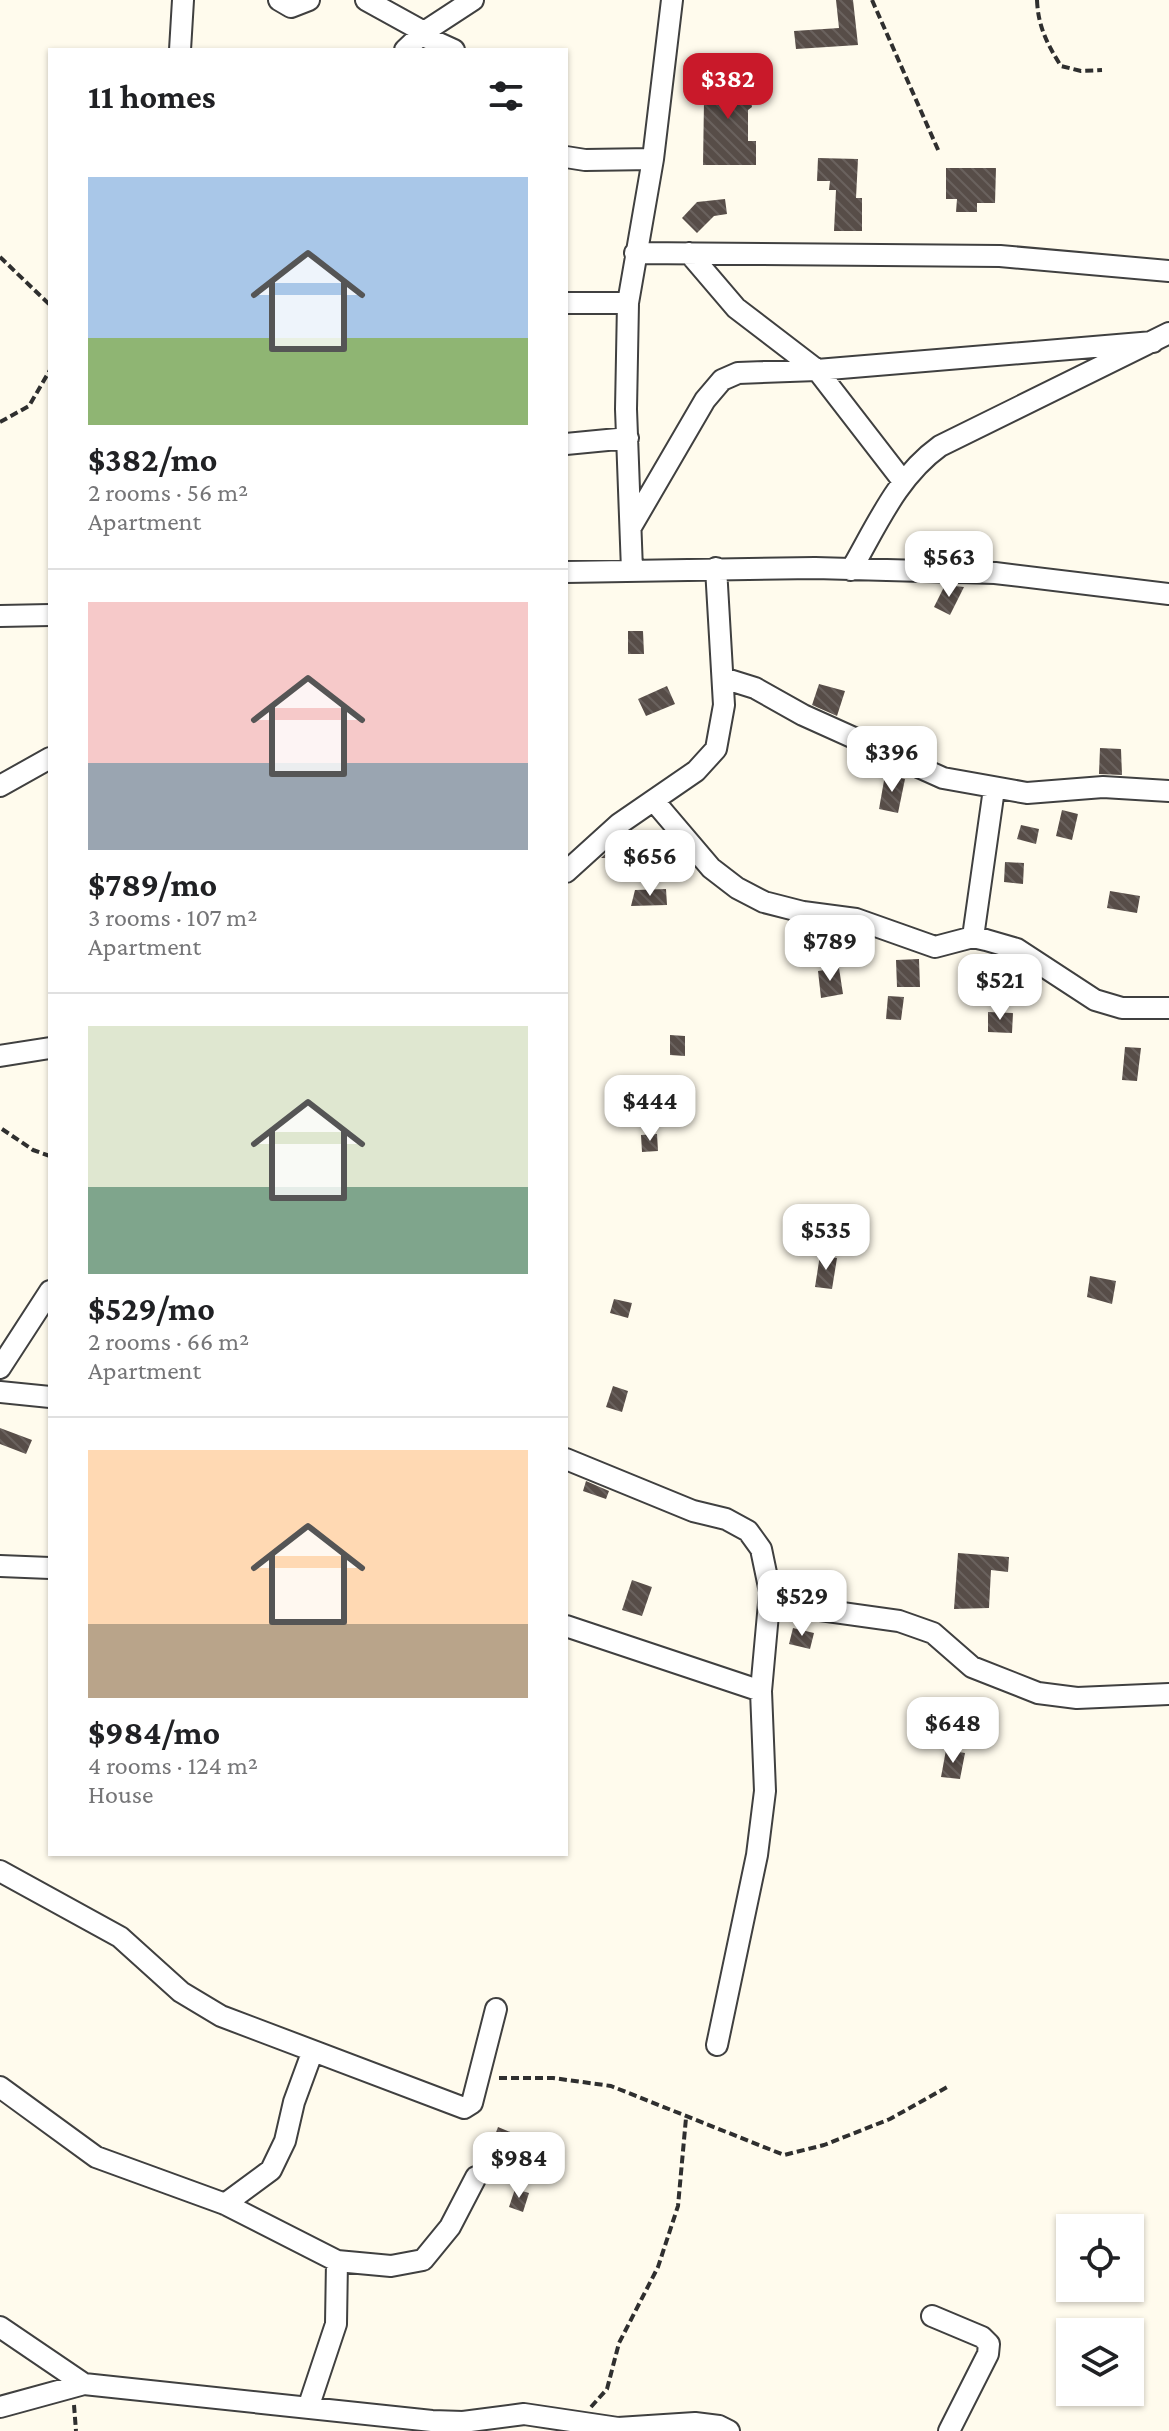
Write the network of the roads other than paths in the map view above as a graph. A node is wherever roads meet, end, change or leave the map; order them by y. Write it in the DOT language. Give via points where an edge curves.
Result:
graph roads {
  1 [pos="183,0"];
  2 [pos="279,0"];
  3 [pos="309,0"];
  4 [pos="366,0"];
  5 [pos="473,0"];
  6 [pos="672,0"];
  7 [pos="422,33"];
  8 [pos="180,48"];
  9 [pos="407,48"];
  10 [pos="450,48"];
  11 [pos="653,159"];
  12 [pos="572,161"];
  13 [pos="635,253"];
  14 [pos="689,253"];
  15 [pos="1169,271"];
  16 [pos="568,303"];
  17 [pos="628,303"];
  18 [pos="1161,337"];
  19 [pos="817,370"];
  20 [pos="628,438"];
  21 [pos="568,444"];
  22 [pos="902,480"];
  23 [pos="631,527"];
  24 [pos="716,568"];
  25 [pos="632,570"];
  26 [pos="851,570"];
  27 [pos="568,572"];
  28 [pos="1169,594"];
  29 [pos="48,615"];
  30 [pos="0,616"];
  31 [pos="723,678"];
  32 [pos="48,759"];
  33 [pos="0,786"];
  34 [pos="994,789"];
  35 [pos="1169,791"];
  36 [pos="654,801"];
  37 [pos="568,870"];
  38 [pos="973,937"];
  39 [pos="1169,1008"];
  40 [pos="48,1048"];
  41 [pos="0,1056"];
  42 [pos="48,1294"];
  43 [pos="0,1368"];
  44 [pos="0,1392"];
  45 [pos="48,1397"];
  46 [pos="568,1460"];
  47 [pos="0,1566"];
  48 [pos="48,1568"];
  49 [pos="770,1592"];
  50 [pos="568,1627"];
  51 [pos="761,1691"];
  52 [pos="1169,1694"];
  53 [pos="0,1871"];
  54 [pos="496,2009"];
  55 [pos="717,2045"];
  56 [pos="312,2053"];
  57 [pos="0,2087"];
  58 [pos="476,2177"];
  59 [pos="225,2204"];
  60 [pos="337,2261"];
  61 [pos="932,2316"];
  62 [pos="0,2327"];
  63 [pos="84,2384"];
  64 [pos="309,2405"];
  65 [pos="0,2407"];
  66 [pos="729,2431"];
  67 [pos="949,2431"];
  1 -- 8 [label="street"];
  2 -- 3 [label="street" via="291,7"];
  4 -- 7 [label="street"];
  5 -- 7 [label="street"];
  6 -- 11 [label="street"];
  7 -- 9 [label="street"];
  7 -- 10 [label="street"];
  11 -- 12 [label="street"];
  11 -- 13 [label="street"];
  13 -- 14 [label="street"];
  13 -- 17 [label="street"];
  14 -- 15 [label="street" via="1000,256"];
  14 -- 19 [label="street" via="736,308"];
  16 -- 17 [label="street"];
  17 -- 20 [label="street"];
  18 -- 19 [label="street"];
  18 -- 22 [label="street" via="940,446"];
  19 -- 22 [label="street"];
  19 -- 23 [label="street" via="738,373 722,380"];
  20 -- 21 [label="street"];
  20 -- 23 [label="street"];
  22 -- 26 [label="street"];
  23 -- 25 [label="street"];
  24 -- 25 [label="street"];
  24 -- 26 [label="street"];
  24 -- 31 [label="street"];
  25 -- 27 [label="street"];
  26 -- 28 [label="street" via="995,573"];
  29 -- 30 [label="street"];
  31 -- 34 [label="street" via="755,688 905,763"];
  31 -- 36 [label="street" via="722,731 716,749 696,771"];
  32 -- 33 [label="street"];
  34 -- 35 [label="street"];
  34 -- 38 [label="street"];
  36 -- 37 [label="street" via="619,824"];
  36 -- 38 [label="street" via="711,868 764,902 856,919 935,947"];
  38 -- 39 [label="street" via="1017,949 1095,1000 1122,1008"];
  40 -- 41 [label="street"];
  42 -- 43 [label="street"];
  44 -- 45 [label="street"];
  46 -- 49 [label="street" via="748,1531 761,1549"];
  47 -- 48 [label="street"];
  49 -- 51 [label="street"];
  49 -- 52 [label="street" via="806,1608 899,1621 933,1633 972,1667 1038,1693 1077,1698"];
  50 -- 51 [label="street"];
  51 -- 55 [label="street" via="762,1816"];
  53 -- 56 [label="street" via="120,1937 181,1992 221,2016"];
  54 -- 56 [label="street" via="472,2103 464,2108"];
  56 -- 59 [label="street" via="271,2170"];
  57 -- 59 [label="street" via="96,2157"];
  58 -- 60 [label="street" via="450,2227 423,2260 391,2266"];
  59 -- 60 [label="street"];
  60 -- 64 [label="street" via="336,2324"];
  61 -- 67 [label="street" via="989,2344"];
  62 -- 63 [label="street"];
  63 -- 64 [label="street"];
  63 -- 65 [label="street"];
  64 -- 66 [label="street" via="432,2421 524,2414 618,2428 695,2423"];
}
